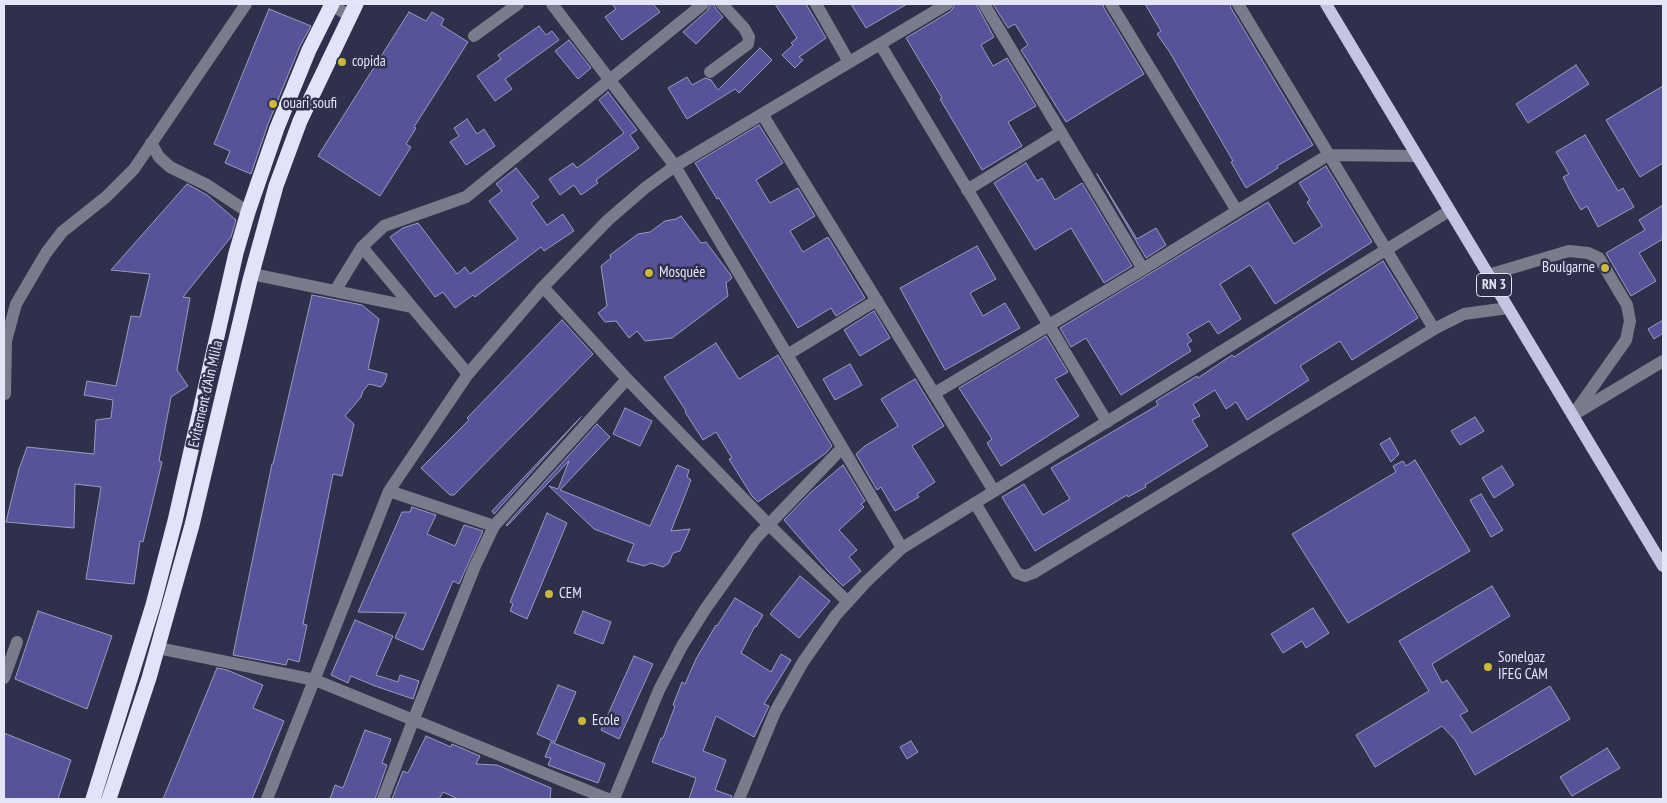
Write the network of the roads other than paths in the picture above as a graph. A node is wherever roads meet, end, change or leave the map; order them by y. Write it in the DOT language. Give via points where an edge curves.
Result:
graph roads {
  1 [pos="246,4"];
  2 [pos="331,4"];
  3 [pos="518,4"];
  4 [pos="552,4"];
  5 [pos="703,4"];
  6 [pos="722,4"];
  7 [pos="816,4"];
  8 [pos="947,4"];
  9 [pos="984,4"];
  10 [pos="1111,4"];
  11 [pos="1238,4"];
  12 [pos="1326,4"];
  13 [pos="353,10"];
  14 [pos="474,36"];
  15 [pos="880,44"];
  16 [pos="849,62"];
  17 [pos="710,72"];
  18 [pos="608,80"];
  19 [pos="762,114"];
  20 [pos="1061,132"];
  21 [pos="151,143"];
  22 [pos="1328,155"];
  23 [pos="1416,156"];
  24 [pos="675,166"];
  25 [pos="967,190"];
  26 [pos="1237,211"];
  27 [pos="1449,211"];
  28 [pos="248,212"];
  29 [pos="362,247"];
  30 [pos="1386,250"];
  31 [pos="1144,269"];
  32 [pos="252,274"];
  33 [pos="1488,275"];
  34 [pos="542,287"];
  35 [pos="335,291"];
  36 [pos="877,300"];
  37 [pos="412,307"];
  38 [pos="1508,308"];
  39 [pos="1049,326"];
  40 [pos="1434,329"];
  41 [pos="787,355"];
  42 [pos="1663,361"];
  43 [pos="468,374"];
  44 [pos="627,379"];
  45 [pos="934,393"];
  46 [pos="5,394"];
  47 [pos="1573,415"];
  48 [pos="1107,422"];
  49 [pos="842,448"];
  50 [pos="389,491"];
  51 [pos="994,491"];
  52 [pos="974,504"];
  53 [pos="769,525"];
  54 [pos="494,526"];
  55 [pos="902,548"];
  56 [pos="1663,566"];
  57 [pos="848,602"];
  58 [pos="17,642"];
  59 [pos="158,648"];
  60 [pos="4,678"];
  61 [pos="315,680"];
  62 [pos="413,721"];
  63 [pos="93,799"];
  64 [pos="109,799"];
  65 [pos="267,799"];
  66 [pos="383,799"];
  67 [pos="608,799"];
  68 [pos="614,799"];
  69 [pos="739,799"];
  1 -- 21 [label="street"];
  2 -- 13 [label="street"];
  2 -- 28 [label="highway, Evitement d'Ain Mlila" via="309,50"];
  3 -- 14 [label="street"];
  4 -- 18 [label="street"];
  5 -- 18 [label="street"];
  6 -- 17 [label="street" via="744,28 749,37 748,44"];
  7 -- 16 [label="street"];
  8 -- 15 [label="street"];
  9 -- 20 [label="street"];
  10 -- 26 [label="street"];
  11 -- 22 [label="street"];
  12 -- 23 [label="main road, RN 3"];
  13 -- 32 [label="highway, Evitement d'Ain Mlila" via="300,121 276,186"];
  15 -- 16 [label="street"];
  15 -- 25 [label="street"];
  16 -- 19 [label="street"];
  18 -- 24 [label="street"];
  18 -- 29 [label="street" via="466,197 384,226"];
  19 -- 24 [label="street"];
  19 -- 36 [label="street"];
  20 -- 25 [label="street"];
  20 -- 31 [label="street"];
  21 -- 28 [label="street" via="170,167 207,185"];
  21 -- 46 [label="street" via="134,169 106,197 62,232 16,304 6,341"];
  22 -- 23 [label="street"];
  22 -- 26 [label="street"];
  22 -- 30 [label="street"];
  23 -- 27 [label="main road, RN 3"];
  24 -- 34 [label="street" via="608,220"];
  24 -- 41 [label="street"];
  25 -- 39 [label="street"];
  26 -- 31 [label="street"];
  27 -- 30 [label="street"];
  27 -- 33 [label="main road, RN 3"];
  28 -- 63 [label="highway, Evitement d'Ain Mlila" via="153,605"];
  29 -- 35 [label="street"];
  29 -- 37 [label="street"];
  30 -- 40 [label="street"];
  30 -- 48 [label="street"];
  31 -- 39 [label="street"];
  32 -- 35 [label="street"];
  32 -- 59 [label="highway, Evitement d'Ain Mlila" via="192,525"];
  33 -- 38 [label="main road, RN 3"];
  33 -- 47 [label="street" via="1569,252 1588,253 1599,258 1627,305 1630,321 1626,340"];
  34 -- 43 [label="street"];
  34 -- 44 [label="street"];
  35 -- 37 [label="street"];
  36 -- 41 [label="street"];
  36 -- 45 [label="street"];
  37 -- 43 [label="street"];
  38 -- 40 [label="street" via="1464,314"];
  38 -- 47 [label="main road, RN 3"];
  39 -- 45 [label="street"];
  39 -- 48 [label="street"];
  40 -- 52 [label="street" via="1033,574 1017,573"];
  41 -- 49 [label="street"];
  42 -- 47 [label="street"];
  43 -- 50 [label="street"];
  44 -- 53 [label="street"];
  44 -- 54 [label="street"];
  45 -- 51 [label="street"];
  47 -- 56 [label="main road, RN 3"];
  48 -- 51 [label="street"];
  49 -- 53 [label="street"];
  49 -- 55 [label="street"];
  50 -- 54 [label="street"];
  50 -- 61 [label="street"];
  51 -- 52 [label="street"];
  52 -- 55 [label="street"];
  53 -- 57 [label="street"];
  53 -- 68 [label="street" via="711,600 682,646 659,690"];
  54 -- 62 [label="street"];
  55 -- 57 [label="street"];
  57 -- 69 [label="street" via="803,662 775,712"];
  58 -- 60 [label="street"];
  59 -- 61 [label="street"];
  59 -- 64 [label="highway, Evitement d'Ain Mlila"];
  61 -- 62 [label="street"];
  61 -- 65 [label="street"];
  62 -- 66 [label="street"];
  62 -- 67 [label="street"];
}
